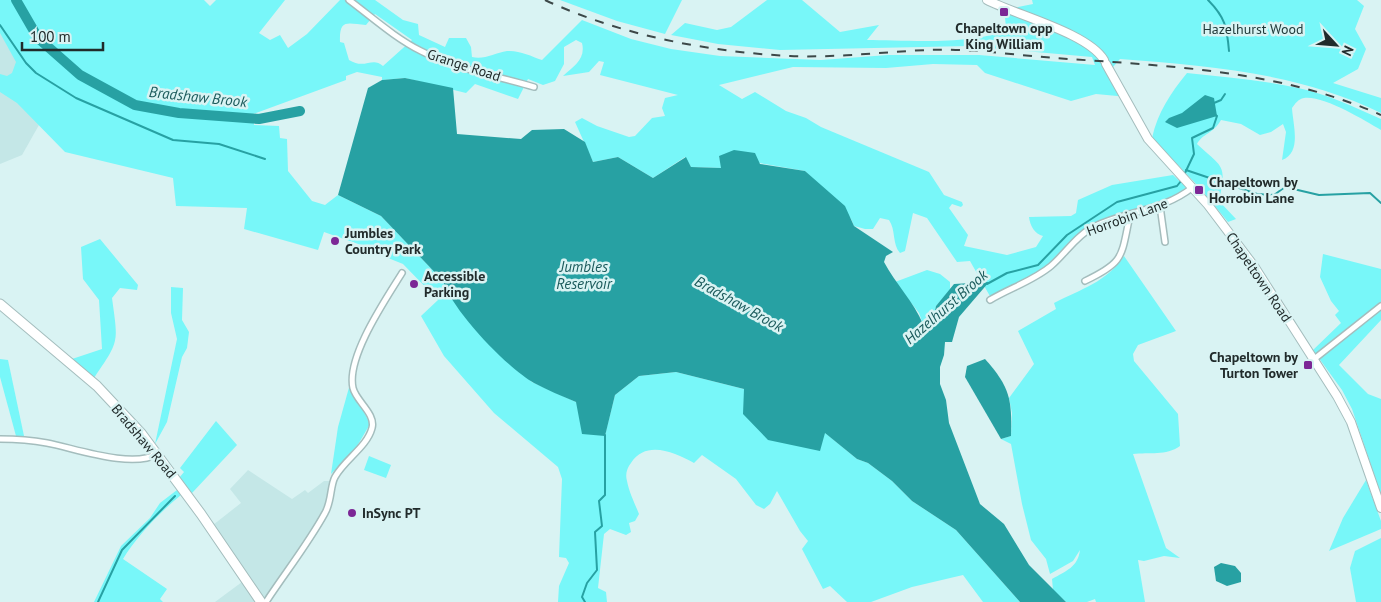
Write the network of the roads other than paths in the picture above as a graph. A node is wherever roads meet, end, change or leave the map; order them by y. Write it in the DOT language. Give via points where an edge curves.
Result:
graph roads {
  1 [pos="349,0"];
  2 [pos="987,0"];
  3 [pos="534,87"];
  4 [pos="1193,187"];
  5 [pos="1160,206"];
  6 [pos="1130,215"];
  7 [pos="1165,242"];
  8 [pos="402,274"];
  9 [pos="1085,281"];
  10 [pos="990,300"];
  11 [pos="0,304"];
  12 [pos="1381,306"];
  13 [pos="1312,360"];
  14 [pos="0,439"];
  15 [pos="157,454"];
  16 [pos="1381,508"];
  17 [pos="261,602"];
  18 [pos="266,602"];
  1 -- 3 [label="street, Grange Road" via="422,52 445,62"];
  2 -- 4 [label="main road, Chapeltown Road" via="1098,51 1148,139"];
  4 -- 5 [label="street, Horrobin Lane"];
  4 -- 13 [label="main road, Chapeltown Road" via="1254,266"];
  5 -- 6 [label="street, Horrobin Lane"];
  5 -- 7 [label="street"];
  6 -- 9 [label="street" via="1116,263"];
  6 -- 10 [label="street, Horrobin Lane" via="1081,234 1056,262 1040,274"];
  8 -- 18 [label="street" via="362,342 353,377 352,387 372,420 372,427 336,474 326,512"];
  11 -- 15 [label="main road, Bradshaw Road" via="97,386"];
  12 -- 13 [label="street"];
  13 -- 16 [label="main road, Chapeltown Road" via="1346,412"];
  14 -- 15 [label="street" via="28,440 112,456 149,458"];
  15 -- 17 [label="main road, Bradshaw Road"];
}
